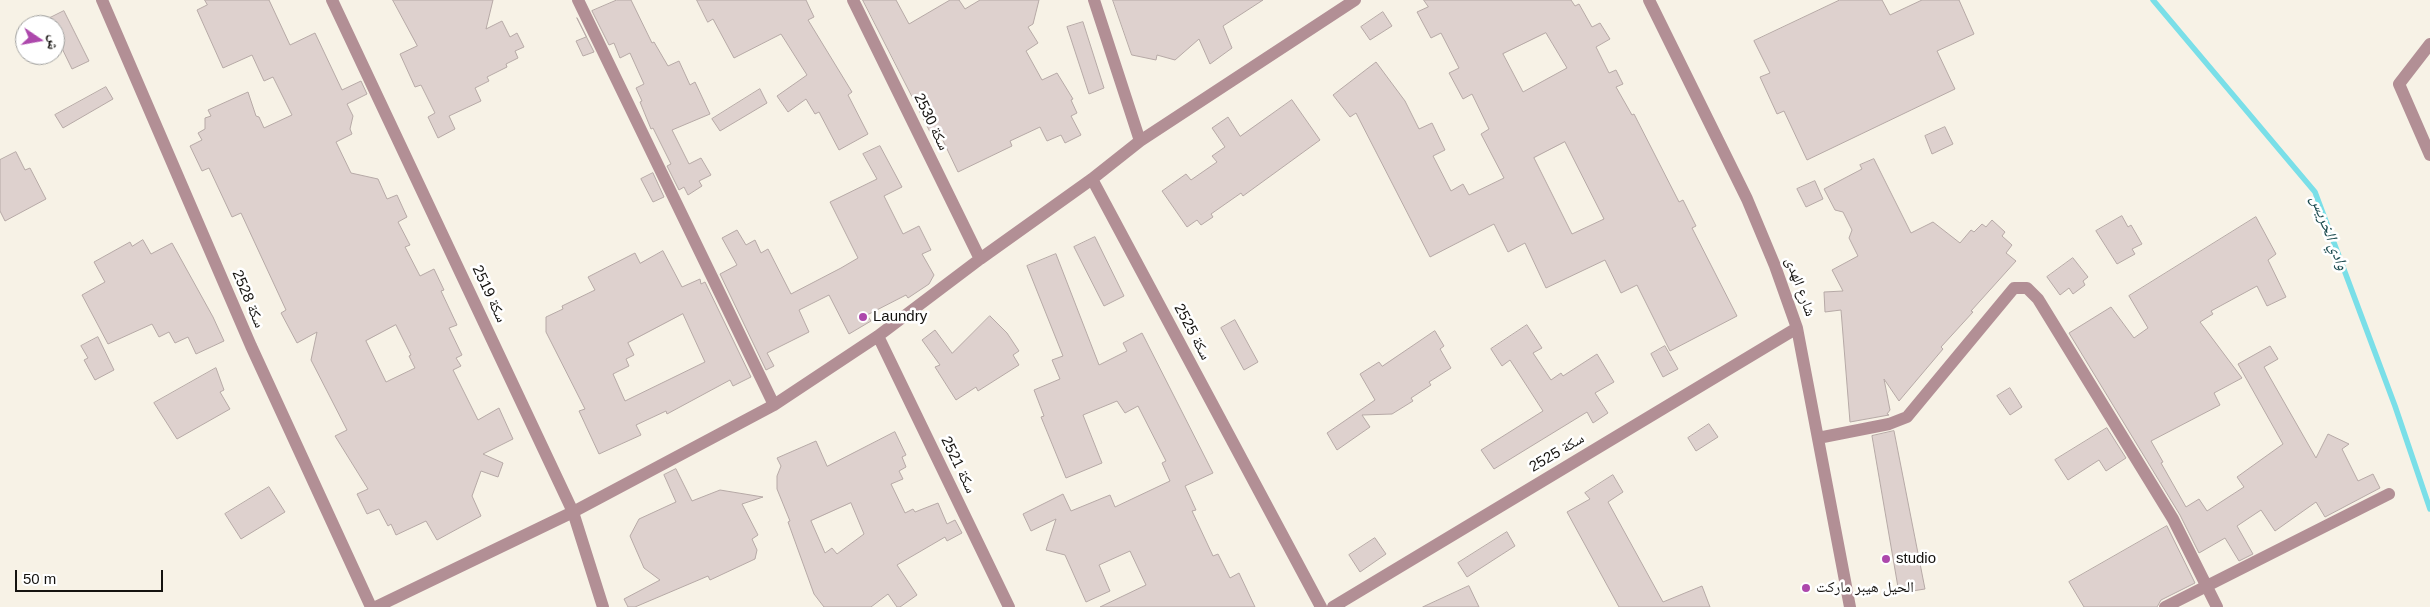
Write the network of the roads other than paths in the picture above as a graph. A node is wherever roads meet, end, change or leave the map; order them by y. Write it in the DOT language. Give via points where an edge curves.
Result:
graph roads {
  1 [pos="102,0"];
  2 [pos="332,0"];
  3 [pos="578,0"];
  4 [pos="853,0"];
  5 [pos="1094,0"];
  6 [pos="1355,0"];
  7 [pos="1649,0"];
  8 [pos="2430,44"];
  9 [pos="1140,141"];
  10 [pos="2430,155"];
  11 [pos="1092,179"];
  12 [pos="980,259"];
  13 [pos="1797,328"];
  14 [pos="878,336"];
  15 [pos="774,405"];
  16 [pos="1818,438"];
  17 [pos="2389,494"];
  18 [pos="573,512"];
  19 [pos="2208,586"];
  20 [pos="371,607"];
  21 [pos="376,607"];
  22 [pos="603,607"];
  23 [pos="1008,607"];
  24 [pos="1321,607"];
  25 [pos="1333,607"];
  26 [pos="1850,607"];
  27 [pos="2165,607"];
  28 [pos="2218,607"];
  1 -- 20 [label="street, سكة 2528" via="251,346"];
  2 -- 18 [label="street, سكة 2519"];
  3 -- 15 [label="street"];
  4 -- 12 [label="street, سكة 2530"];
  5 -- 9 [label="street"];
  6 -- 9 [label="street"];
  7 -- 13 [label="street, شارع الهدى" via="1747,199"];
  8 -- 10 [label="street" via="2399,84"];
  9 -- 11 [label="street"];
  11 -- 12 [label="street"];
  11 -- 24 [label="street, سكة 2525"];
  12 -- 14 [label="street"];
  13 -- 16 [label="street, شارع الهدى"];
  13 -- 25 [label="street, سكة 2525"];
  14 -- 15 [label="street"];
  14 -- 23 [label="street, سكة 2521"];
  15 -- 18 [label="street"];
  16 -- 19 [label="street" via="1889,424 1907,417 2014,288 2027,288 2038,298 2173,519"];
  16 -- 26 [label="street, شارع الهدى"];
  17 -- 19 [label="street"];
  18 -- 21 [label="street"];
  18 -- 22 [label="street, سكة 2519"];
  19 -- 27 [label="street"];
  19 -- 28 [label="street"];
}
